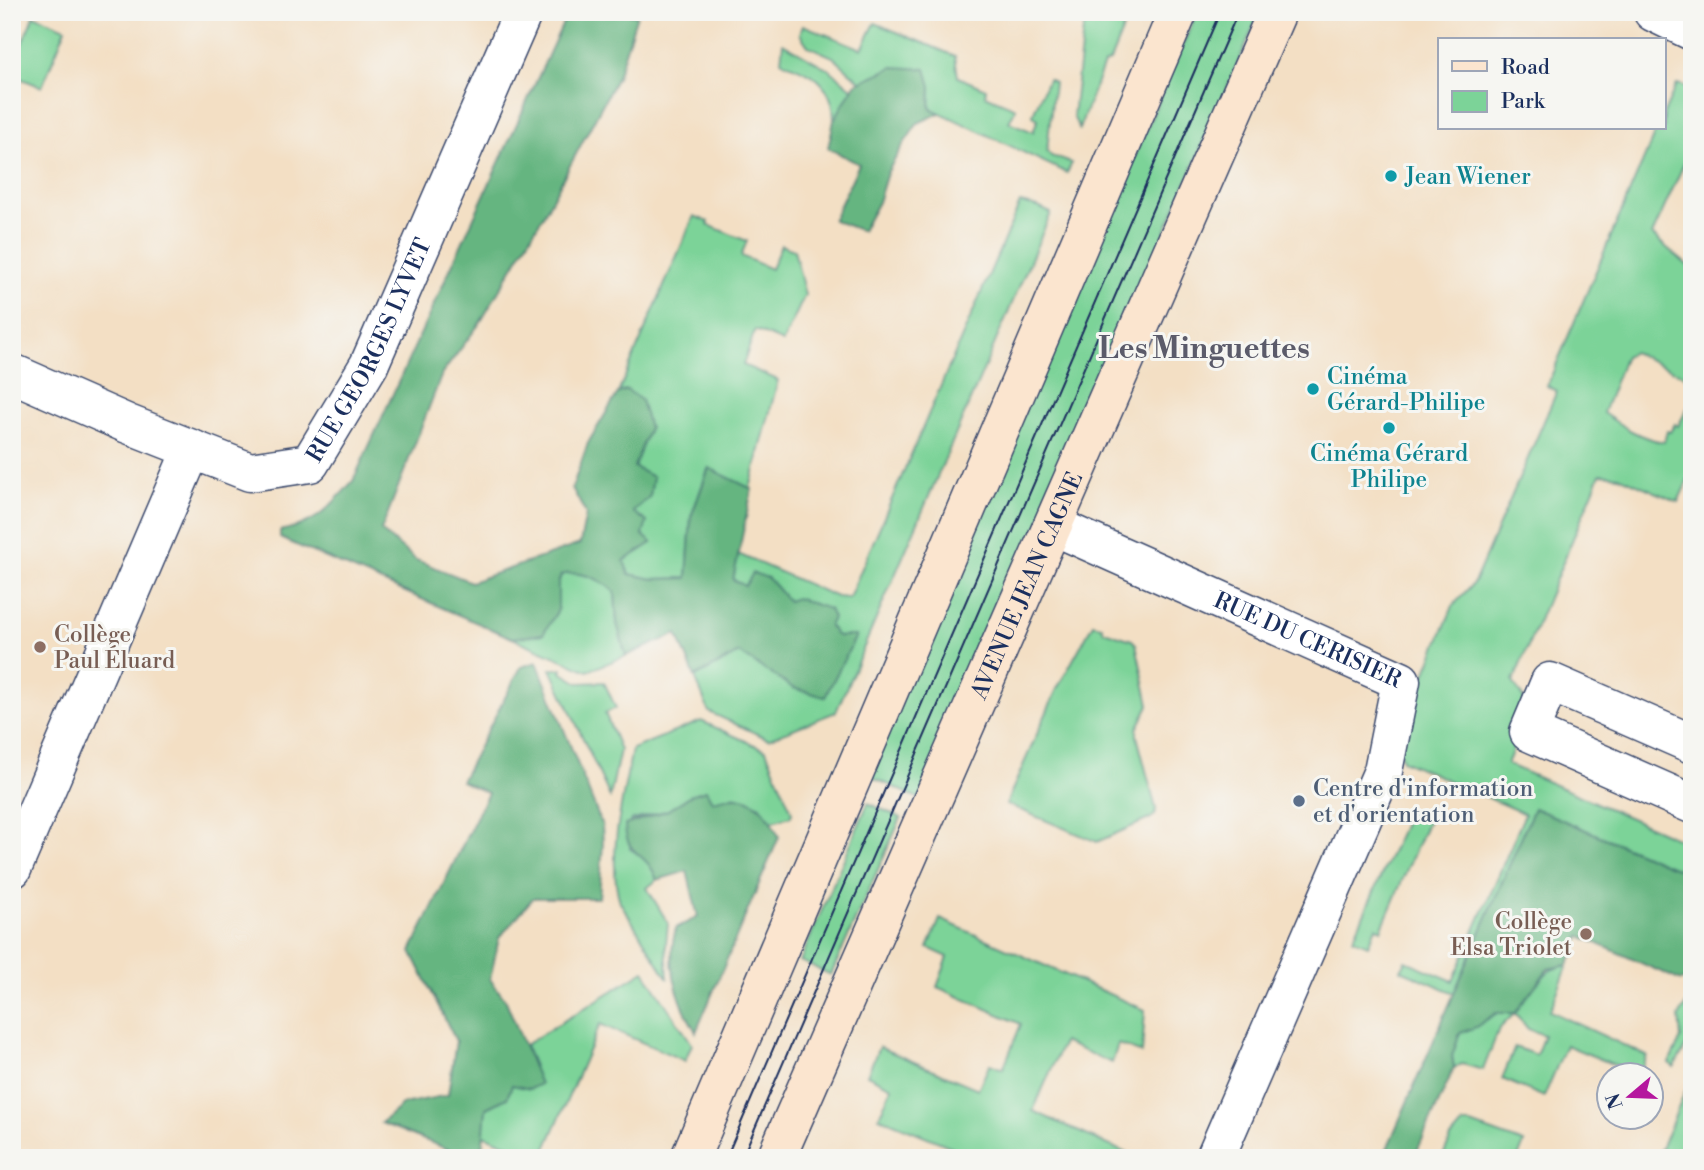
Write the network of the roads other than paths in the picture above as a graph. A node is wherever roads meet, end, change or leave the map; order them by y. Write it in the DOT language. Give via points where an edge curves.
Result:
graph roads {
  1 [pos="523,12"];
  2 [pos="1178,12"];
  3 [pos="1277,12"];
  4 [pos="1653,12"];
  5 [pos="1692,31"];
  6 [pos="12,373"];
  7 [pos="192,449"];
  8 [pos="1054,526"];
  9 [pos="1692,744"];
  10 [pos="1692,804"];
  11 [pos="12,869"];
  12 [pos="690,1158"];
  13 [pos="776,1158"];
  14 [pos="1215,1158"];
  1 -- 7 [label="street, RUE GEORGES LYVET" via="369,365 310,463 250,472"];
  2 -- 12 [label="street"];
  3 -- 8 [label="street, AVENUE JEAN CAGNE"];
  4 -- 5 [label="street"];
  6 -- 7 [label="street"];
  7 -- 11 [label="street"];
  8 -- 13 [label="street, AVENUE JEAN CAGNE"];
  8 -- 14 [label="street, RUE DU CERISIER" via="1401,681 1383,771"];
  9 -- 10 [label="street" via="1550,682 1529,732"];
}
